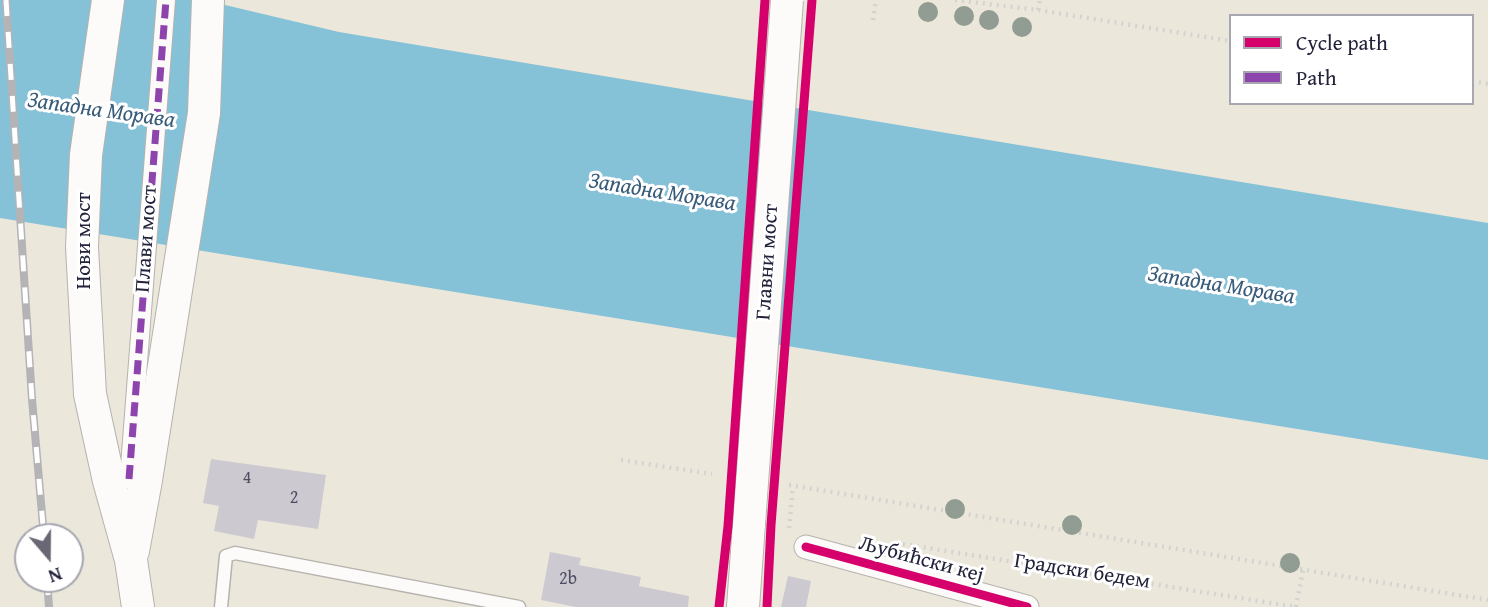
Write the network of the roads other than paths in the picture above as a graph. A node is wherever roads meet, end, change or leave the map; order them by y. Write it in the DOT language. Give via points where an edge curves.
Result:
graph roads {
  1 [pos="108,0"];
  2 [pos="166,0"];
  3 [pos="208,0"];
  4 [pos="787,0"];
  5 [pos="128,480"];
  6 [pos="806,547"];
  7 [pos="138,607"];
  8 [pos="221,607"];
  9 [pos="519,607"];
  10 [pos="743,607"];
  11 [pos="1027,607"];
  1 -- 5 [label="main road, Нови мост" via="86,155 82,247 90,394"];
  2 -- 5 [label="street, Плави мост"];
  3 -- 5 [label="main road" via="204,113"];
  4 -- 10 [label="main road, Главни мост, bridge"];
  5 -- 7 [label="main road"];
  6 -- 11 [label="street, Љубићски кеј"];
  8 -- 9 [label="lane" via="226,556 234,553"];
}
